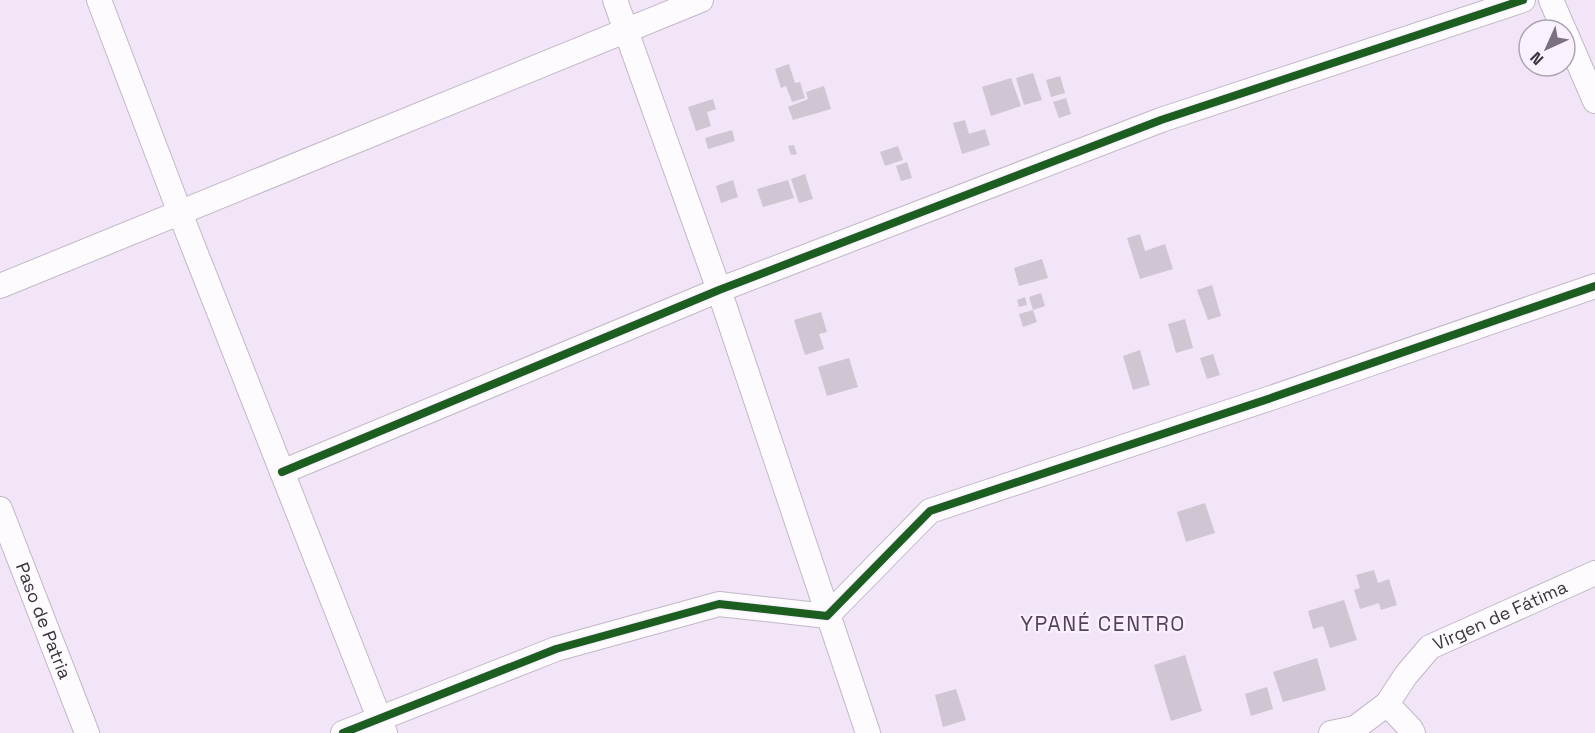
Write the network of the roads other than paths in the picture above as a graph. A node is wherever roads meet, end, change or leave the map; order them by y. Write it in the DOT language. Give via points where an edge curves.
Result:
graph roads {
  1 [pos="99,0"];
  2 [pos="615,0"];
  3 [pos="701,0"];
  4 [pos="1523,0"];
  5 [pos="1551,0"];
  6 [pos="1559,18"];
  7 [pos="627,30"];
  8 [pos="1577,60"];
  9 [pos="1595,101"];
  10 [pos="180,213"];
  11 [pos="0,286"];
  12 [pos="1595,286"];
  13 [pos="719,290"];
  14 [pos="282,472"];
  15 [pos="0,509"];
  16 [pos="1595,573"];
  17 [pos="827,616"];
  18 [pos="1387,704"];
  19 [pos="382,726"];
  20 [pos="87,733"];
  21 [pos="343,733"];
  22 [pos="868,733"];
  23 [pos="1331,733"];
  24 [pos="1413,733"];
  1 -- 10 [label="street"];
  2 -- 7 [label="street"];
  3 -- 7 [label="street"];
  4 -- 13 [label="street" via="1161,120"];
  5 -- 6 [label="street"];
  7 -- 10 [label="street"];
  7 -- 13 [label="street"];
  8 -- 9 [label="street"];
  10 -- 11 [label="street"];
  10 -- 14 [label="street"];
  12 -- 17 [label="street" via="930,511"];
  13 -- 14 [label="street"];
  13 -- 17 [label="street"];
  14 -- 19 [label="street"];
  15 -- 20 [label="street, Paso de Patria"];
  16 -- 18 [label="street, Virgen de Fátima" via="1430,647"];
  17 -- 19 [label="street" via="719,604 556,649"];
  17 -- 22 [label="street"];
  18 -- 23 [label="street, Virgen de Fátima" via="1355,728"];
  18 -- 24 [label="street"];
  19 -- 21 [label="street"];
}
